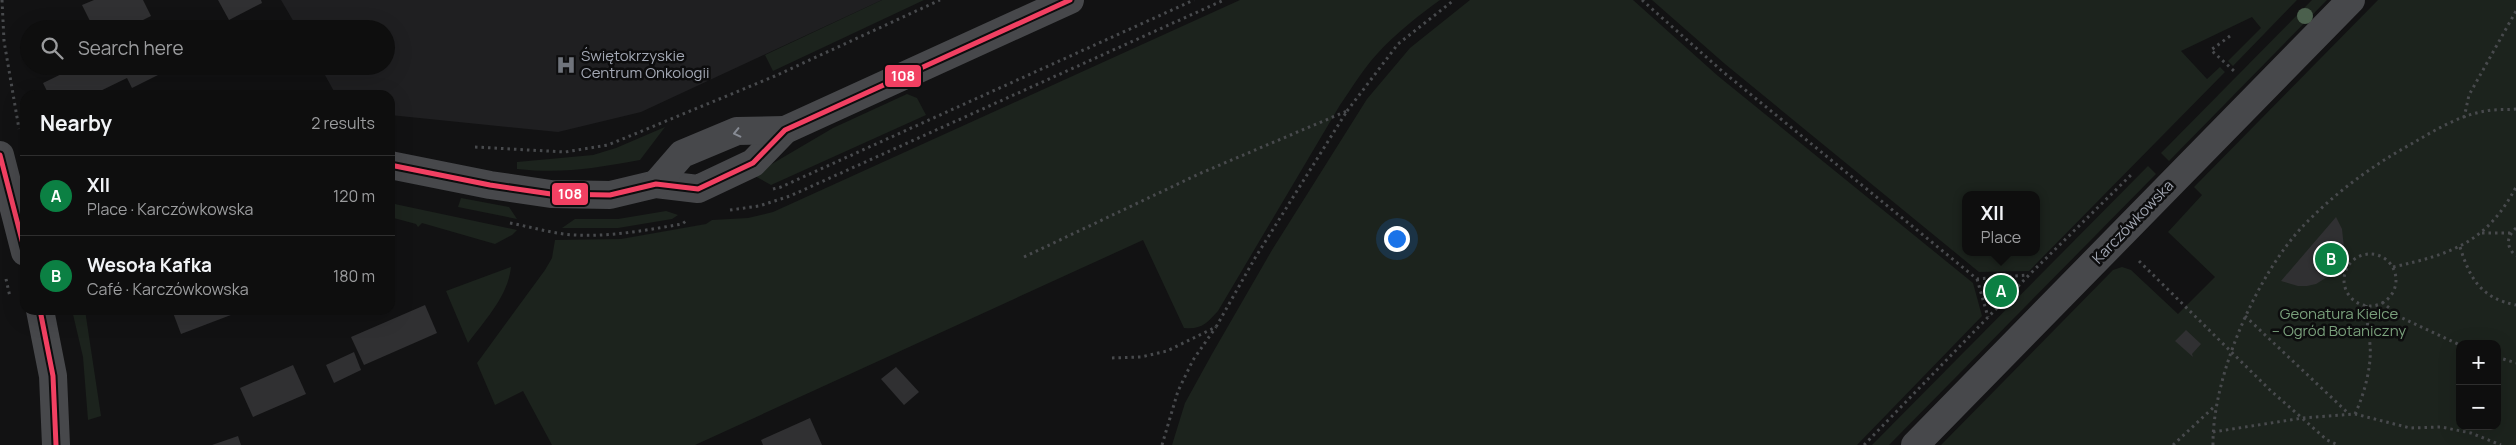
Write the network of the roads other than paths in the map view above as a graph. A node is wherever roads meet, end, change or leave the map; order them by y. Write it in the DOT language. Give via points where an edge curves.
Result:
graph roads {
  1 [pos="1070,0"];
  2 [pos="2351,0"];
  3 [pos="785,130"];
  4 [pos="0,155"];
  5 [pos="395,166"];
  6 [pos="656,184"];
  7 [pos="13,213"];
  8 [pos="20,236"];
  9 [pos="41,315"];
  10 [pos="56,445"];
  11 [pos="1915,445"];
  1 -- 3 [label="street"];
  2 -- 11 [label="street, Karczówkowska"];
  3 -- 6 [label="street, one-way" via="737,131 682,154"];
  3 -- 6 [label="street" via="753,163 698,189"];
  4 -- 7 [label="street"];
  5 -- 6 [label="street" via="551,194 610,195"];
  7 -- 8 [label="street"];
  9 -- 10 [label="street" via="53,376"];
}
